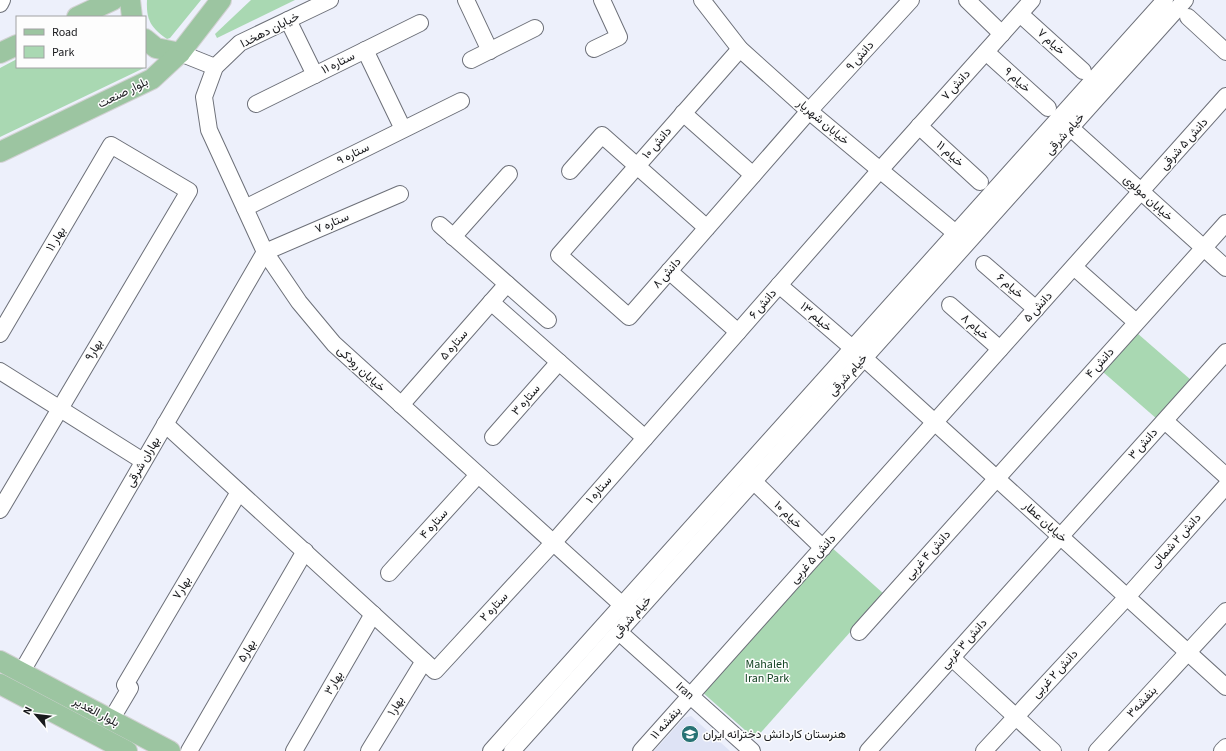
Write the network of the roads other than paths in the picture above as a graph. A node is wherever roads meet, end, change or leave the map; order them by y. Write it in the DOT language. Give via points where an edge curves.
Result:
graph roads {
  1 [pos="2,0"];
  2 [pos="113,0"];
  3 [pos="130,0"];
  4 [pos="221,0"];
  5 [pos="330,0"];
  6 [pos="467,0"];
  7 [pos="602,0"];
  8 [pos="702,0"];
  9 [pos="911,0"];
  10 [pos="967,0"];
  11 [pos="1032,0"];
  12 [pos="0,4"];
  13 [pos="1173,5"];
  14 [pos="1020,14"];
  15 [pos="79,16"];
  16 [pos="132,16"];
  17 [pos="288,20"];
  18 [pos="420,23"];
  19 [pos="535,28"];
  20 [pos="1002,34"];
  21 [pos="146,40"];
  22 [pos="16,45"];
  23 [pos="594,49"];
  24 [pos="740,49"];
  25 [pos="365,50"];
  26 [pos="490,51"];
  27 [pos="986,52"];
  28 [pos="1226,52"];
  29 [pos="0,53"];
  30 [pos="180,53"];
  31 [pos="471,60"];
  32 [pos="215,67"];
  33 [pos="1083,71"];
  34 [pos="315,75"];
  35 [pos="1226,96"];
  36 [pos="461,101"];
  37 [pos="256,104"];
  38 [pos="809,111"];
  39 [pos="683,113"];
  40 [pos="1059,118"];
  41 [pos="919,126"];
  42 [pos="404,129"];
  43 [pos="0,153"];
  44 [pos="637,166"];
  45 [pos="880,170"];
  46 [pos="570,171"];
  47 [pos="509,174"];
  48 [pos="753,175"];
  49 [pos="980,182"];
  50 [pos="189,191"];
  51 [pos="1141,191"];
  52 [pos="400,194"];
  53 [pos="245,208"];
  54 [pos="1226,223"];
  55 [pos="440,225"];
  56 [pos="707,228"];
  57 [pos="453,237"];
  58 [pos="962,238"];
  59 [pos="1204,248"];
  60 [pos="265,252"];
  61 [pos="984,264"];
  62 [pos="1074,267"];
  63 [pos="1226,268"];
  64 [pos="669,271"];
  65 [pos="507,284"];
  66 [pos="779,285"];
  67 [pos="491,302"];
  68 [pos="950,305"];
  69 [pos="1036,309"];
  70 [pos="548,320"];
  71 [pos="1136,322"];
  72 [pos="738,332"];
  73 [pos="0,334"];
  74 [pos="1000,349"];
  75 [pos="1226,352"];
  76 [pos="858,353"];
  77 [pos="559,362"];
  78 [pos="0,371"];
  79 [pos="400,405"];
  80 [pos="60,409"];
  81 [pos="1165,421"];
  82 [pos="935,422"];
  83 [pos="165,424"];
  84 [pos="493,437"];
  85 [pos="645,438"];
  86 [pos="143,461"];
  87 [pos="478,475"];
  88 [pos="748,476"];
  89 [pos="1226,476"];
  90 [pos="997,479"];
  91 [pos="1226,486"];
  92 [pos="239,492"];
  93 [pos="0,510"];
  94 [pos="1061,537"];
  95 [pos="553,543"];
  96 [pos="823,548"];
  97 [pos="305,552"];
  98 [pos="389,573"];
  99 [pos="1127,597"];
  100 [pos="628,610"];
  101 [pos="1226,611"];
  102 [pos="373,614"];
  103 [pos="619,632"];
  104 [pos="859,632"];
  105 [pos="1188,652"];
  106 [pos="952,658"];
  107 [pos="0,661"];
  108 [pos="429,666"];
  109 [pos="20,673"];
  110 [pos="1226,687"];
  111 [pos="2,690"];
  112 [pos="690,696"];
  113 [pos="1016,717"];
  114 [pos="111,720"];
  115 [pos="1226,746"];
  116 [pos="127,751"];
  117 [pos="170,751"];
  118 [pos="189,751"];
  119 [pos="294,751"];
  120 [pos="369,751"];
  121 [pos="491,751"];
  122 [pos="512,751"];
  123 [pos="641,751"];
  124 [pos="752,751"];
  125 [pos="868,751"];
  126 [pos="984,751"];
  127 [pos="1053,751"];
  128 [pos="1097,751"];
  129 [pos="1222,751"];
  1 -- 12 [label="street"];
  2 -- 15 [label="main road"];
  3 -- 16 [label="main road"];
  4 -- 30 [label="main road, بلوار صنعت"];
  5 -- 17 [label="street, خیابان دهخدا"];
  6 -- 26 [label="street"];
  7 -- 23 [label="street" via="619,37"];
  8 -- 24 [label="street, خیابان شهریار"];
  9 -- 38 [label="street, دانش ۹"];
  10 -- 20 [label="street"];
  11 -- 14 [label="street, دانش ۷"];
  13 -- 28 [label="street"];
  13 -- 40 [label="street, خیام شرقی"];
  14 -- 20 [label="street, دانش ۷"];
  14 -- 33 [label="street, خیام ۷"];
  17 -- 32 [label="street, خیابان دهخدا" via="240,44"];
  17 -- 34 [label="street"];
  18 -- 25 [label="street, ستاره ۱۱"];
  19 -- 26 [label="street"];
  20 -- 27 [label="street, دانش ۷"];
  21 -- 30 [label="main road" via="156,48"];
  22 -- 29 [label="main road"];
  24 -- 38 [label="street, خیابان شهریار"];
  24 -- 39 [label="street, دانش ۱۰"];
  25 -- 34 [label="street, ستاره ۱۱"];
  25 -- 42 [label="street"];
  26 -- 31 [label="street"];
  27 -- 40 [label="street, خیام ۹"];
  27 -- 41 [label="street, دانش ۷"];
  30 -- 32 [label="street"];
  30 -- 43 [label="main road, بلوار صنعت" via="152,79"];
  32 -- 53 [label="street, خیابان رودکی" via="204,97 209,130"];
  34 -- 37 [label="street, ستاره ۱۱"];
  35 -- 51 [label="street, دانش ۵ شرقی"];
  36 -- 42 [label="street, ستاره ۹"];
  38 -- 45 [label="street, خیابان شهریار"];
  38 -- 48 [label="street, دانش ۸"];
  39 -- 44 [label="street, دانش ۱۰"];
  39 -- 48 [label="street"];
  40 -- 51 [label="street, خیابان مولوی"];
  40 -- 58 [label="street, خیام شرقی"];
  41 -- 45 [label="street, دانش ۷"];
  41 -- 49 [label="street, خیام ۱۱"];
  42 -- 53 [label="street, ستاره ۹"];
  44 -- 46 [label="street, دانش ۱۰" via="602,135"];
  44 -- 56 [label="street"];
  44 -- 64 [label="street, دانش ۸" via="559,256 629,317"];
  45 -- 58 [label="street, خیابان شهریار"];
  45 -- 66 [label="street, دانش ۶"];
  47 -- 57 [label="street"];
  48 -- 56 [label="street, دانش ۸"];
  50 -- 73 [label="street, بهار ۱۱" via="111,145"];
  50 -- 80 [label="street, بهار۹"];
  51 -- 59 [label="street, خیابان مولوی"];
  51 -- 62 [label="street, دانش ۵"];
  52 -- 60 [label="street, ستاره ۷"];
  53 -- 60 [label="street, خیابان رودکی"];
  54 -- 59 [label="street, دانش ۴"];
  55 -- 57 [label="street"];
  56 -- 64 [label="street, دانش ۸"];
  57 -- 65 [label="street"];
  58 -- 76 [label="street, خیام شرقی"];
  59 -- 63 [label="street, خیابان مولوی"];
  59 -- 71 [label="street, دانش ۴"];
  60 -- 79 [label="street, خیابان رودکی" via="298,302 334,344"];
  60 -- 83 [label="street, بهاران شرقی"];
  61 -- 69 [label="street, خیام ۶"];
  62 -- 69 [label="street, دانش ۵"];
  62 -- 71 [label="street"];
  64 -- 72 [label="street"];
  65 -- 67 [label="street, ستاره ۵"];
  65 -- 70 [label="street"];
  66 -- 72 [label="street, دانش ۶"];
  66 -- 76 [label="street, خیلم ۱۳"];
  67 -- 77 [label="street"];
  67 -- 79 [label="street, ستاره ۵"];
  68 -- 74 [label="street, خیام ۸"];
  69 -- 74 [label="street, دانش ۵"];
  71 -- 90 [label="street, دانش ۴"];
  72 -- 85 [label="street, دانش ۶"];
  74 -- 82 [label="street, دانش ۵"];
  75 -- 81 [label="street, دانش ۳"];
  76 -- 82 [label="street, خیابان عطار"];
  76 -- 88 [label="street, خیام شرقی"];
  77 -- 84 [label="street, ستاره ۳"];
  77 -- 85 [label="street"];
  78 -- 80 [label="street"];
  79 -- 87 [label="street, خیابان رودکی"];
  80 -- 86 [label="street"];
  80 -- 93 [label="street, بهار۹"];
  81 -- 89 [label="street"];
  81 -- 94 [label="street, دانش ۳"];
  82 -- 90 [label="street, خیابان عطار"];
  82 -- 96 [label="street, دانش ۵ غربی"];
  83 -- 86 [label="street, بهاران شرقی"];
  83 -- 92 [label="street"];
  85 -- 95 [label="street, ستاره ۱"];
  86 -- 109 [label="street, بهاران شرقی"];
  87 -- 95 [label="street, خیابان رودکی"];
  87 -- 98 [label="street, ستاره ۴"];
  88 -- 96 [label="street, خیام ۱۰"];
  88 -- 100 [label="street, خیام شرقی"];
  90 -- 94 [label="street, خیابان عطار"];
  90 -- 104 [label="street, دانش ۴ غربی"];
  91 -- 99 [label="street, دانش ۲ شمالی"];
  92 -- 97 [label="street"];
  92 -- 114 [label="street, بهار۷" via="125,685 130,688"];
  94 -- 99 [label="street, خیابان عطار"];
  94 -- 106 [label="street, دانش ۳ غربی"];
  95 -- 100 [label="street, خیابان رودکی"];
  95 -- 108 [label="street, ستاره ۲"];
  96 -- 112 [label="street, دانش ۵ غربی"];
  97 -- 102 [label="street"];
  97 -- 118 [label="street, بهار۵"];
  99 -- 105 [label="street, خیابان عطار"];
  99 -- 113 [label="street, دانش ۲ غربی"];
  100 -- 103 [label="street, خیام شرقی"];
  100 -- 121 [label="street, خیام شرقی"];
  101 -- 105 [label="street, بنفشه۳"];
  102 -- 108 [label="street"];
  102 -- 119 [label="street, بهار۳"];
  103 -- 112 [label="street, Iran"];
  103 -- 122 [label="street, خیام شرقی"];
  105 -- 110 [label="street, خیابان عطار"];
  105 -- 128 [label="street, بنفشه۳"];
  106 -- 113 [label="street"];
  106 -- 125 [label="street, دانش ۳ غربی"];
  107 -- 109 [label="main road, بلوار الغدیر"];
  108 -- 120 [label="street, بهار۱"];
  109 -- 111 [label="main road"];
  109 -- 114 [label="main road, بلوار الغدیر"];
  111 -- 116 [label="main road"];
  112 -- 123 [label="street, بنفشه ۱۱"];
  112 -- 124 [label="street, Iran"];
  113 -- 126 [label="street, دانش ۲ غربی"];
  113 -- 127 [label="street"];
  114 -- 117 [label="main road, بلوار الغدیر"];
  115 -- 129 [label="street"];
}
